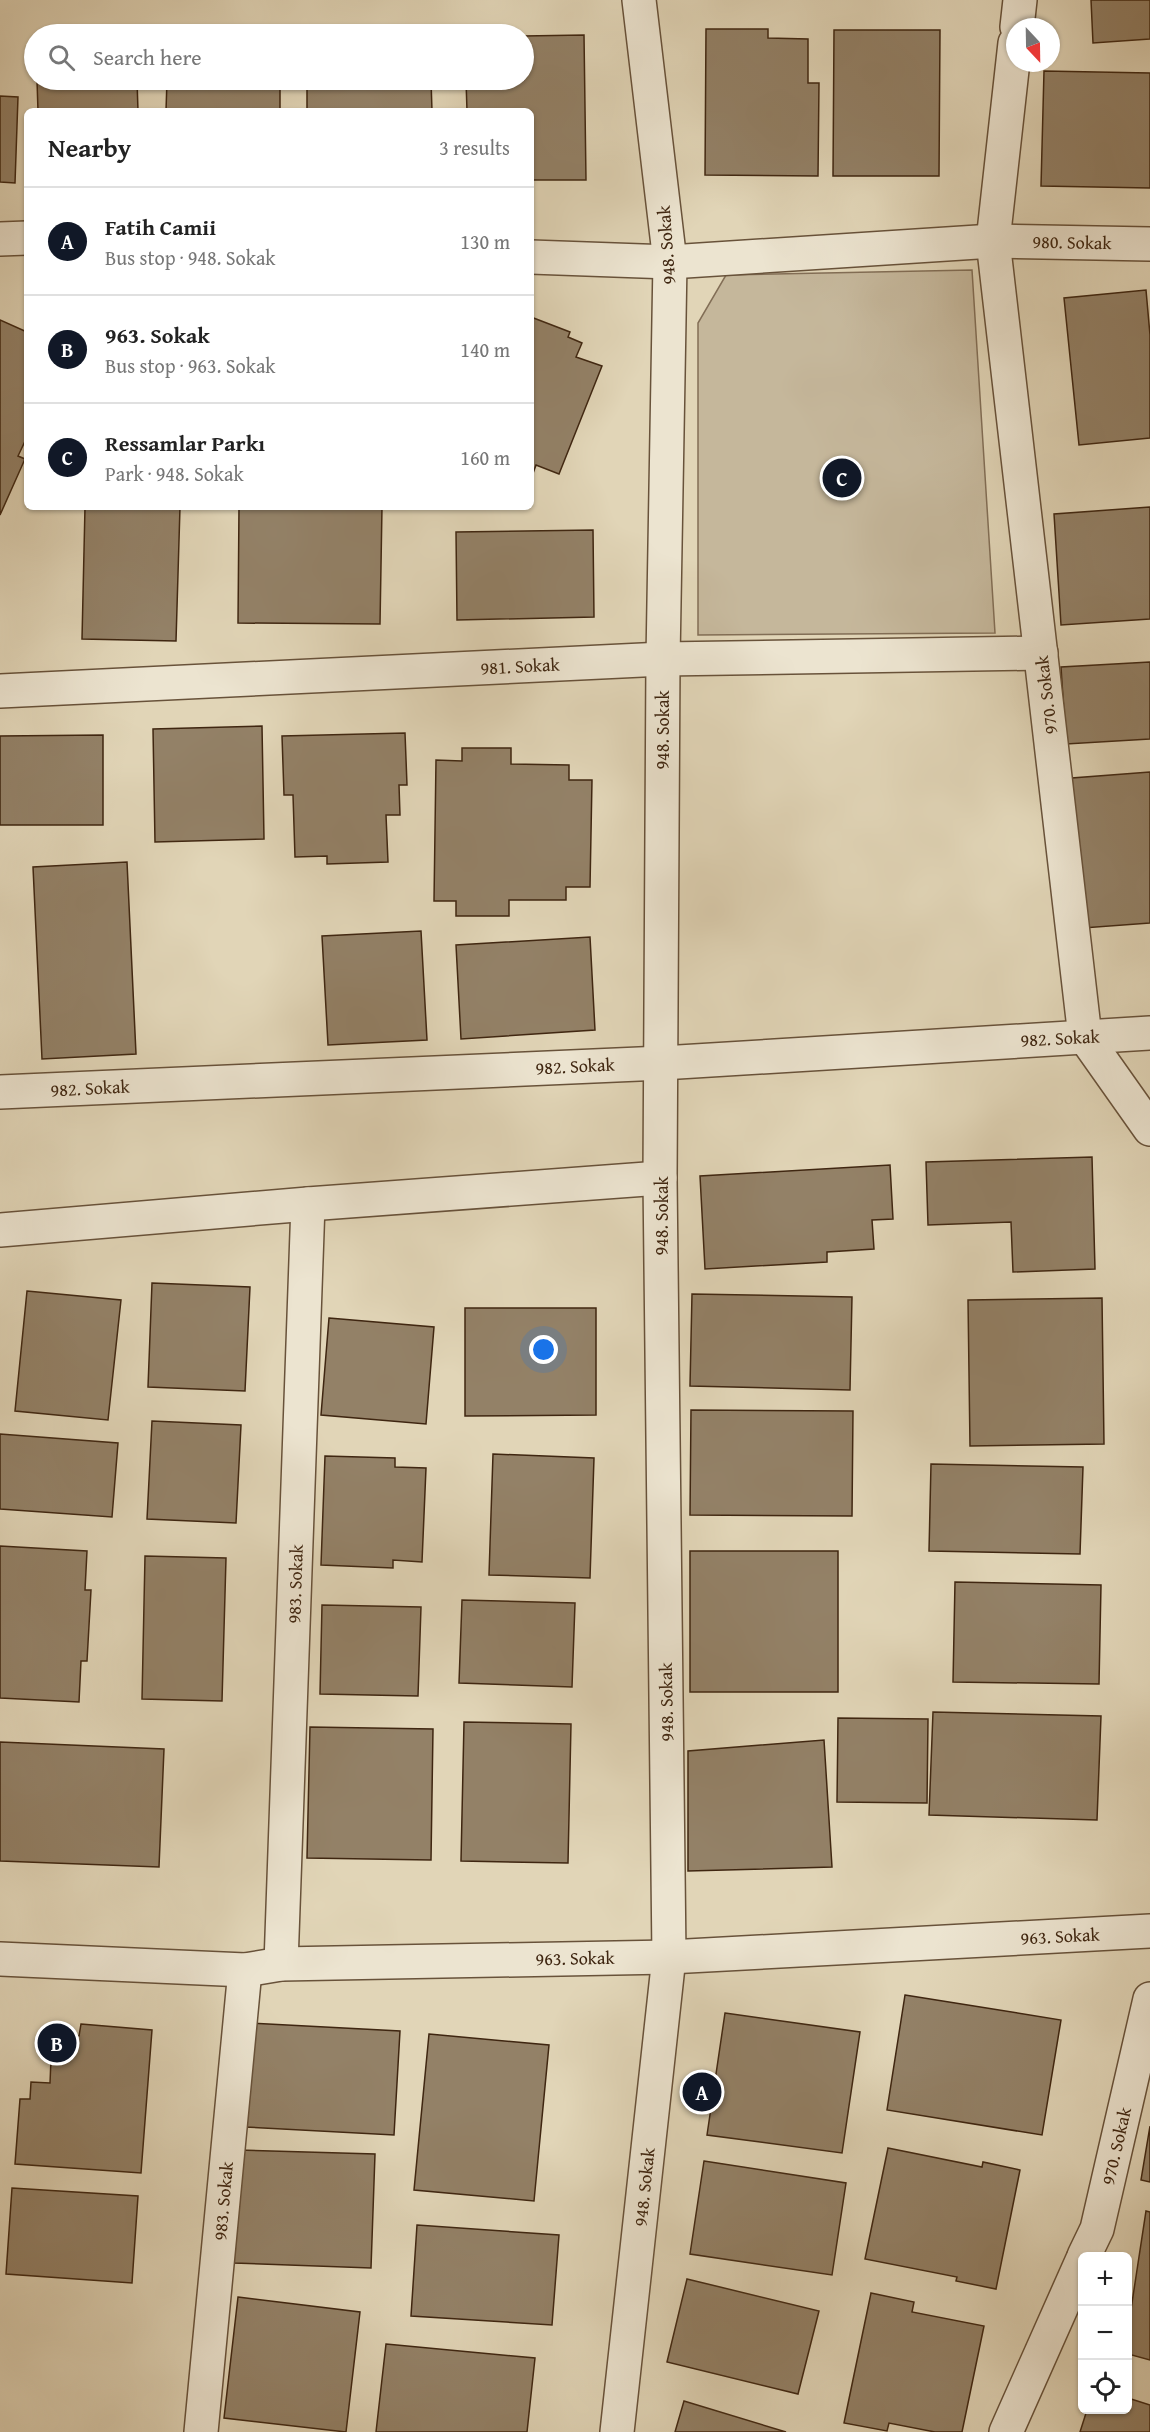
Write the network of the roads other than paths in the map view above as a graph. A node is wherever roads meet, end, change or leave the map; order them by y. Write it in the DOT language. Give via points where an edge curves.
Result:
graph roads {
  1 [pos="639,0"];
  2 [pos="1020,0"];
  3 [pos="1018,18"];
  4 [pos="1012,72"];
  5 [pos="0,238"];
  6 [pos="24,238"];
  7 [pos="993,241"];
  8 [pos="1150,244"];
  9 [pos="534,257"];
  10 [pos="670,262"];
  11 [pos="1041,653"];
  12 [pos="663,659"];
  13 [pos="0,691"];
  14 [pos="1150,1033"];
  15 [pos="1085,1037"];
  16 [pos="662,1063"];
  17 [pos="0,1092"];
  18 [pos="1150,1129"];
  19 [pos="660,1178"];
  20 [pos="308,1204"];
  21 [pos="0,1230"];
  22 [pos="1150,1931"];
  23 [pos="669,1956"];
  24 [pos="0,1959"];
  25 [pos="281,1964"];
  26 [pos="245,1970"];
  27 [pos="1150,1999"];
  28 [pos="1086,2252"];
  29 [pos="1078,2272"];
  30 [pos="201,2432"];
  31 [pos="617,2432"];
  32 [pos="1006,2432"];
  1 -- 10 [label="street, 948. Sokak"];
  2 -- 3 [label="street"];
  4 -- 7 [label="street, 970. Sokak"];
  5 -- 6 [label="street"];
  7 -- 8 [label="street, 980. Sokak"];
  7 -- 10 [label="street, 980. Sokak"];
  7 -- 11 [label="street, 970. Sokak"];
  9 -- 10 [label="street"];
  10 -- 12 [label="street, 948. Sokak"];
  11 -- 12 [label="street, 981. Sokak"];
  11 -- 15 [label="street, 970. Sokak"];
  12 -- 13 [label="street, 981. Sokak"];
  12 -- 16 [label="street, 948. Sokak"];
  14 -- 15 [label="street, 982. Sokak"];
  15 -- 16 [label="street, 982. Sokak"];
  15 -- 18 [label="street, 970. Sokak"];
  16 -- 17 [label="street, 982. Sokak"];
  16 -- 19 [label="street, 948. Sokak"];
  19 -- 20 [label="street"];
  19 -- 23 [label="street, 948. Sokak"];
  20 -- 21 [label="street"];
  20 -- 25 [label="street, 983. Sokak"];
  22 -- 23 [label="street, 963. Sokak"];
  23 -- 25 [label="street, 963. Sokak"];
  23 -- 31 [label="street, 948. Sokak"];
  24 -- 26 [label="street, 963. Sokak"];
  25 -- 26 [label="street, 963. Sokak"];
  26 -- 30 [label="street, 983. Sokak"];
  27 -- 28 [label="street, 970. Sokak" via="1097,2229"];
  29 -- 32 [label="street"];
}
